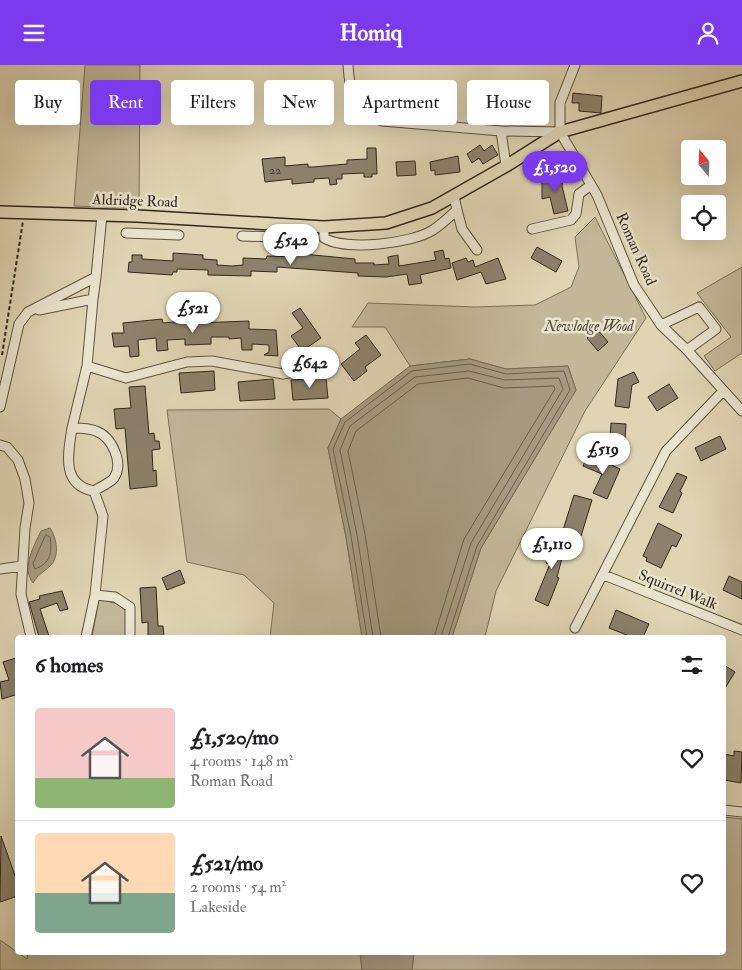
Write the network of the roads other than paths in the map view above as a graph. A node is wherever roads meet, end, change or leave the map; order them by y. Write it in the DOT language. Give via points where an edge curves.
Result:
graph roads {
  1 [pos="348,65"];
  2 [pos="575,65"];
  3 [pos="742,81"];
  4 [pos="501,131"];
  5 [pos="560,132"];
  6 [pos="506,166"];
  7 [pos="591,185"];
  8 [pos="454,196"];
  9 [pos="457,210"];
  10 [pos="0,213"];
  11 [pos="102,215"];
  12 [pos="137,216"];
  13 [pos="269,222"];
  14 [pos="324,227"];
  15 [pos="532,229"];
  16 [pos="137,232"];
  17 [pos="126,233"];
  18 [pos="179,235"];
  19 [pos="266,235"];
  20 [pos="242,236"];
  21 [pos="278,237"];
  22 [pos="477,249"];
  23 [pos="96,277"];
  24 [pos="93,299"];
  25 [pos="28,312"];
  26 [pos="661,325"];
  27 [pos="688,349"];
  28 [pos="87,365"];
  29 [pos="326,366"];
  30 [pos="724,391"];
  31 [pos="0,407"];
  32 [pos="742,411"];
  33 [pos="72,428"];
  34 [pos="0,445"];
  35 [pos="94,491"];
  36 [pos="22,566"];
  37 [pos="0,569"];
  38 [pos="604,575"];
  39 [pos="95,595"];
  40 [pos="575,628"];
  41 [pos="742,630"];
  42 [pos="31,635"];
  43 [pos="86,635"];
  44 [pos="130,635"];
  45 [pos="726,811"];
  46 [pos="742,813"];
  1 -- 4 [label="street" via="355,100 361,111 372,117 382,121"];
  2 -- 5 [label="street" via="560,103"];
  3 -- 5 [label="main road, Aldridge Road"];
  4 -- 5 [label="street"];
  4 -- 6 [label="street"];
  5 -- 6 [label="main road, Aldridge Road"];
  5 -- 7 [label="street, Roman Road"];
  6 -- 8 [label="main road, Aldridge Road"];
  7 -- 15 [label="street" via="580,194 576,214 571,220"];
  7 -- 26 [label="street, Roman Road" via="634,285"];
  8 -- 9 [label="street"];
  8 -- 14 [label="main road, Aldridge Road" via="432,208 386,223"];
  9 -- 14 [label="street" via="432,230 406,241 333,243 324,238"];
  9 -- 22 [label="street" via="462,229"];
  10 -- 11 [label="main road, Aldridge Road"];
  11 -- 12 [label="main road, Aldridge Road"];
  11 -- 23 [label="street"];
  12 -- 13 [label="main road, Aldridge Road"];
  12 -- 16 [label="street"];
  13 -- 14 [label="main road, Aldridge Road"];
  13 -- 19 [label="street"];
  16 -- 17 [label="street"];
  16 -- 18 [label="street"];
  19 -- 20 [label="street"];
  19 -- 21 [label="street"];
  23 -- 24 [label="street"];
  23 -- 25 [label="street"];
  24 -- 25 [label="street"];
  24 -- 28 [label="street"];
  25 -- 31 [label="street" via="19,324"];
  26 -- 27 [label="street, Roman Road"];
  26 -- 27 [label="street" via="699,307 716,329"];
  27 -- 30 [label="street, Roman Road"];
  28 -- 29 [label="street" via="126,378 187,362 212,361 283,374"];
  28 -- 33 [label="street"];
  30 -- 32 [label="street, Roman Road"];
  30 -- 38 [label="street" via="666,451"];
  33 -- 35 [label="street" via="69,454 72,480 82,489"];
  33 -- 35 [label="street" via="95,430 104,435 114,450 118,466 114,478"];
  34 -- 36 [label="street" via="7,447 18,460 25,479 29,503"];
  35 -- 39 [label="street" via="103,515"];
  36 -- 37 [label="street"];
  36 -- 42 [label="street" via="21,594"];
  38 -- 40 [label="street"];
  38 -- 41 [label="street, Squirrel Walk"];
  39 -- 43 [label="street"];
  39 -- 44 [label="street" via="115,597 130,607"];
  45 -- 46 [label="street"];
}
